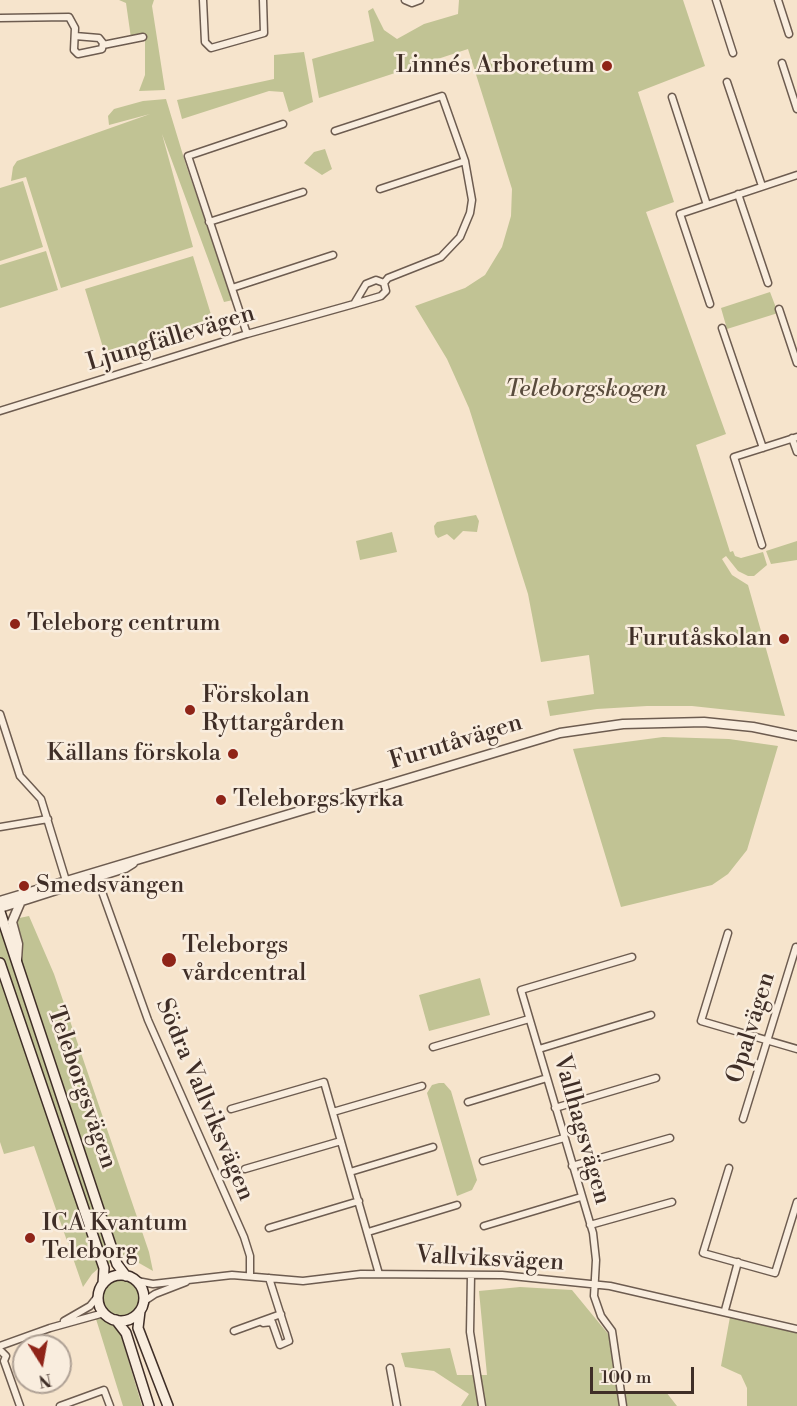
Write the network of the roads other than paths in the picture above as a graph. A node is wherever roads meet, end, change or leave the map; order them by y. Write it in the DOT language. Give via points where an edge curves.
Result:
graph roads {
  1 [pos="203,0"];
  2 [pos="263,0"];
  3 [pos="405,0"];
  4 [pos="420,0"];
  5 [pos="716,0"];
  6 [pos="778,0"];
  7 [pos="0,18"];
  8 [pos="789,34"];
  9 [pos="75,36"];
  10 [pos="143,37"];
  11 [pos="103,45"];
  12 [pos="733,53"];
  13 [pos="782,63"];
  14 [pos="727,82"];
  15 [pos="672,98"];
  16 [pos="797,109"];
  17 [pos="283,124"];
  18 [pos="335,131"];
  19 [pos="465,161"];
  20 [pos="797,175"];
  21 [pos="762,186"];
  22 [pos="380,189"];
  23 [pos="303,192"];
  24 [pos="738,194"];
  25 [pos="707,205"];
  26 [pos="209,222"];
  27 [pos="333,255"];
  28 [pos="384,283"];
  29 [pos="768,283"];
  30 [pos="232,288"];
  31 [pos="354,304"];
  32 [pos="710,304"];
  33 [pos="779,309"];
  34 [pos="722,328"];
  35 [pos="247,334"];
  36 [pos="797,363"];
  37 [pos="0,411"];
  38 [pos="795,437"];
  39 [pos="763,448"];
  40 [pos="797,452"];
  41 [pos="762,545"];
  42 [pos="0,714"];
  43 [pos="797,736"];
  44 [pos="48,819"];
  45 [pos="0,827"];
  46 [pos="96,874"];
  47 [pos="67,883"];
  48 [pos="0,900"];
  49 [pos="21,901"];
  50 [pos="0,910"];
  51 [pos="728,933"];
  52 [pos="796,947"];
  53 [pos="632,957"];
  54 [pos="17,960"];
  55 [pos="0,963"];
  56 [pos="651,1016"];
  57 [pos="530,1019"];
  58 [pos="767,1040"];
  59 [pos="433,1047"];
  60 [pos="539,1049"];
  61 [pos="797,1049"];
  62 [pos="548,1078"];
  63 [pos="657,1078"];
  64 [pos="422,1086"];
  65 [pos="468,1102"];
  66 [pos="231,1108"];
  67 [pos="555,1108"];
  68 [pos="333,1112"];
  69 [pos="743,1119"];
  70 [pos="564,1138"];
  71 [pos="670,1138"];
  72 [pos="341,1141"];
  73 [pos="434,1148"];
  74 [pos="483,1161"];
  75 [pos="572,1167"];
  76 [pos="729,1168"];
  77 [pos="246,1169"];
  78 [pos="350,1172"];
  79 [pos="581,1197"];
  80 [pos="359,1201"];
  81 [pos="672,1202"];
  82 [pos="797,1203"];
  83 [pos="457,1205"];
  84 [pos="591,1225"];
  85 [pos="484,1226"];
  86 [pos="269,1228"];
  87 [pos="368,1232"];
  88 [pos="738,1262"];
  89 [pos="379,1274"];
  90 [pos="471,1275"];
  91 [pos="126,1276"];
  92 [pos="250,1276"];
  93 [pos="269,1278"];
  94 [pos="198,1279"];
  95 [pos="136,1281"];
  96 [pos="103,1284"];
  97 [pos="594,1284"];
  98 [pos="98,1296"];
  99 [pos="142,1307"];
  100 [pos="724,1310"];
  101 [pos="104,1313"];
  102 [pos="281,1314"];
  103 [pos="116,1320"];
  104 [pos="263,1323"];
  105 [pos="797,1327"];
  106 [pos="50,1328"];
  107 [pos="234,1331"];
  108 [pos="0,1348"];
  109 [pos="390,1368"];
  110 [pos="20,1406"];
  111 [pos="60,1406"];
  112 [pos="110,1406"];
  113 [pos="148,1406"];
  114 [pos="168,1406"];
  115 [pos="397,1406"];
  116 [pos="482,1406"];
  117 [pos="623,1406"];
  1 -- 2 [label="street" via="205,42 211,48 264,33"];
  3 -- 4 [label="street"];
  5 -- 12 [label="street"];
  6 -- 8 [label="street"];
  7 -- 9 [label="street" via="69,17"];
  9 -- 11 [label="street" via="99,38"];
  9 -- 11 [label="street" via="74,50 78,54 93,52"];
  10 -- 11 [label="street"];
  13 -- 16 [label="street"];
  14 -- 21 [label="street"];
  15 -- 25 [label="street"];
  17 -- 26 [label="street" via="188,156"];
  18 -- 19 [label="street" via="442,96"];
  19 -- 22 [label="street"];
  19 -- 28 [label="street" via="472,200 460,237 441,257"];
  20 -- 21 [label="street"];
  21 -- 24 [label="street"];
  23 -- 26 [label="street"];
  24 -- 25 [label="street"];
  24 -- 29 [label="street"];
  25 -- 32 [label="street" via="680,214"];
  26 -- 30 [label="street"];
  27 -- 30 [label="street"];
  28 -- 31 [label="street" via="376,280 366,284"];
  28 -- 31 [label="street, Ljungfällevägen" via="386,291 381,296"];
  30 -- 35 [label="street"];
  31 -- 35 [label="street, Ljungfällevägen"];
  33 -- 36 [label="street"];
  34 -- 39 [label="street"];
  35 -- 37 [label="street, Ljungfällevägen"];
  38 -- 39 [label="street"];
  38 -- 40 [label="street"];
  39 -- 41 [label="street" via="734,456"];
  42 -- 44 [label="street" via="20,776 41,799"];
  43 -- 46 [label="street, Furutåvägen" via="704,722 623,724 560,733"];
  44 -- 45 [label="street"];
  44 -- 47 [label="street"];
  46 -- 47 [label="street, Furutåvägen"];
  46 -- 92 [label="street, Södra Vallviksvägen" via="148,1020 245,1238"];
  47 -- 48 [label="street, Furutåvägen"];
  47 -- 49 [label="street, Furutåvägen"];
  49 -- 50 [label="street, Furutåvägen"];
  49 -- 54 [label="street" via="13,919"];
  50 -- 54 [label="main road, Teleborgsvägen"];
  51 -- 58 [label="street" via="701,1021"];
  52 -- 58 [label="street, Opalvägen"];
  53 -- 57 [label="street, Vallhagsvägen" via="523,989"];
  54 -- 91 [label="main road, Teleborgsvägen" via="117,1264"];
  55 -- 96 [label="main road, Teleborgsvägen" via="104,1268"];
  56 -- 60 [label="street"];
  57 -- 59 [label="street"];
  57 -- 60 [label="street, Vallhagsvägen"];
  58 -- 61 [label="street"];
  58 -- 69 [label="street, Opalvägen"];
  60 -- 62 [label="street, Vallhagsvägen"];
  62 -- 65 [label="street"];
  62 -- 67 [label="street, Vallhagsvägen"];
  63 -- 67 [label="street"];
  64 -- 68 [label="street"];
  66 -- 68 [label="street" via="324,1082"];
  67 -- 70 [label="street, Vallhagsvägen"];
  68 -- 72 [label="street"];
  70 -- 74 [label="street"];
  70 -- 75 [label="street, Vallhagsvägen"];
  71 -- 75 [label="street"];
  72 -- 77 [label="street"];
  72 -- 78 [label="street"];
  73 -- 78 [label="street"];
  75 -- 79 [label="street, Vallhagsvägen"];
  76 -- 88 [label="street" via="703,1253"];
  78 -- 80 [label="street"];
  79 -- 84 [label="street, Vallhagsvägen"];
  79 -- 85 [label="street"];
  80 -- 86 [label="street"];
  80 -- 87 [label="street"];
  81 -- 84 [label="street"];
  82 -- 88 [label="street" via="775,1273"];
  83 -- 87 [label="street"];
  84 -- 97 [label="street, Vallhagsvägen" via="596,1260"];
  87 -- 89 [label="street"];
  88 -- 100 [label="street"];
  89 -- 90 [label="street, Vallviksvägen"];
  89 -- 93 [label="street, Vallviksvägen" via="303,1281"];
  90 -- 97 [label="street, Vallviksvägen"];
  90 -- 116 [label="street" via="470,1332"];
  91 -- 95 [label="main road"];
  91 -- 96 [label="main road" via="113,1277"];
  92 -- 93 [label="street, Vallviksvägen"];
  92 -- 94 [label="street, Vallviksvägen"];
  93 -- 102 [label="street"];
  94 -- 95 [label="street, Vallviksvägen" via="153,1284"];
  94 -- 99 [label="street, Vallviksvägen" via="166,1289"];
  95 -- 99 [label="main road" via="143,1293"];
  96 -- 98 [label="main road"];
  97 -- 100 [label="street, Vallviksvägen"];
  97 -- 117 [label="street, Vallhagsvägen" via="596,1307 612,1331"];
  98 -- 101 [label="main road"];
  98 -- 106 [label="street" via="90,1306"];
  99 -- 103 [label="main road" via="129,1319"];
  99 -- 114 [label="main road" via="137,1323"];
  100 -- 105 [label="street, Vallviksvägen"];
  101 -- 103 [label="main road"];
  101 -- 106 [label="street"];
  102 -- 104 [label="street" via="290,1341 280,1344 272,1322"];
  102 -- 107 [label="street"];
  103 -- 113 [label="main road" via="126,1333"];
  106 -- 108 [label="street"];
  108 -- 110 [label="street" via="6,1356 4,1361"];
  109 -- 115 [label="street"];
  111 -- 112 [label="street" via="104,1390"];
}
